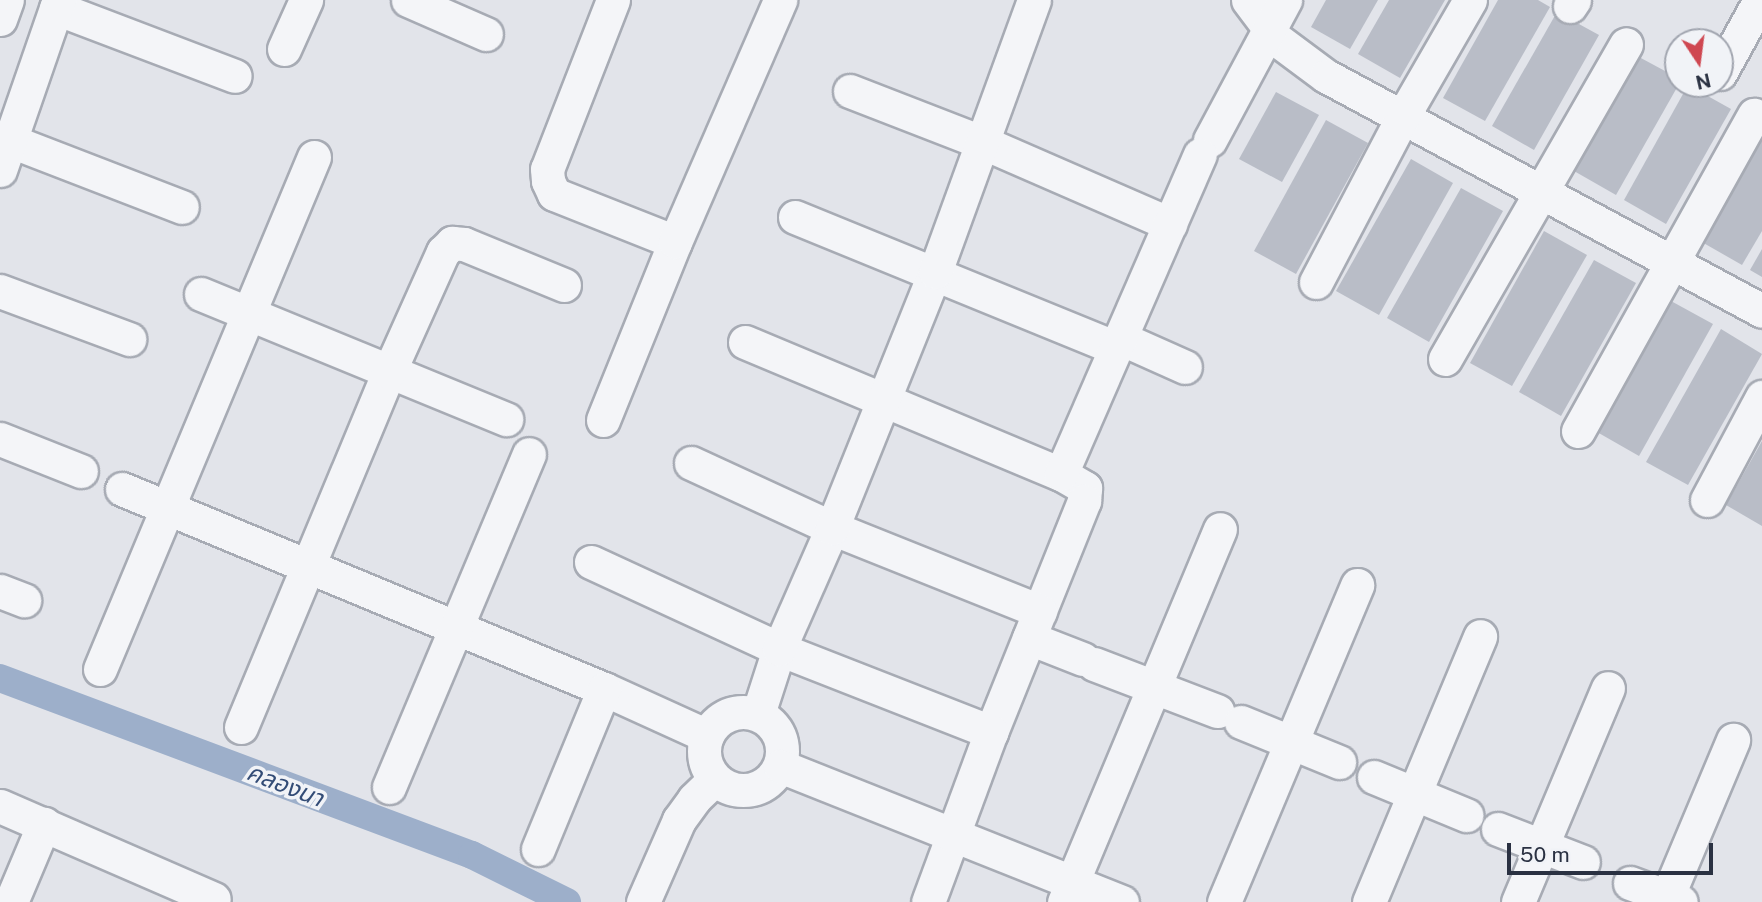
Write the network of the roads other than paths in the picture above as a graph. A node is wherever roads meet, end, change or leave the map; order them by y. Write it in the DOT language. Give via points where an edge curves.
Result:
graph roads {
  1 [pos="306,0"];
  2 [pos="408,0"];
  3 [pos="613,0"];
  4 [pos="780,0"];
  5 [pos="1034,0"];
  6 [pos="1248,0"];
  7 [pos="1285,0"];
  8 [pos="1470,0"];
  9 [pos="1760,0"];
  10 [pos="57,4"];
  11 [pos="1268,33"];
  12 [pos="486,34"];
  13 [pos="1626,44"];
  14 [pos="1734,47"];
  15 [pos="284,49"];
  16 [pos="234,76"];
  17 [pos="850,91"];
  18 [pos="1754,115"];
  19 [pos="1403,116"];
  20 [pos="984,143"];
  21 [pos="5,155"];
  22 [pos="314,157"];
  23 [pos="1543,191"];
  24 [pos="182,208"];
  25 [pos="795,217"];
  26 [pos="1170,224"];
  27 [pos="675,242"];
  28 [pos="1671,263"];
  29 [pos="934,272"];
  30 [pos="1316,282"];
  31 [pos="564,285"];
  32 [pos="0,291"];
  33 [pos="201,294"];
  34 [pos="1762,311"];
  35 [pos="249,314"];
  36 [pos="129,339"];
  37 [pos="745,342"];
  38 [pos="1118,343"];
  39 [pos="1445,359"];
  40 [pos="1185,367"];
  41 [pos="389,372"];
  42 [pos="1762,397"];
  43 [pos="883,398"];
  44 [pos="506,419"];
  45 [pos="603,420"];
  46 [pos="1578,431"];
  47 [pos="0,439"];
  48 [pos="529,454"];
  49 [pos="691,463"];
  50 [pos="81,471"];
  51 [pos="1061,474"];
  52 [pos="122,489"];
  53 [pos="1707,500"];
  54 [pos="167,509"];
  55 [pos="832,528"];
  56 [pos="1220,529"];
  57 [pos="592,562"];
  58 [pos="308,567"];
  59 [pos="1357,585"];
  60 [pos="1035,625"];
  61 [pos="456,628"];
  62 [pos="1480,636"];
  63 [pos="779,649"];
  64 [pos="100,669"];
  65 [pos="1154,686"];
  66 [pos="1608,688"];
  67 [pos="604,689"];
  68 [pos="758,715"];
  69 [pos="241,727"];
  70 [pos="991,732"];
  71 [pos="706,736"];
  72 [pos="1733,740"];
  73 [pos="1291,742"];
  74 [pos="1339,762"];
  75 [pos="780,766"];
  76 [pos="1374,777"];
  77 [pos="715,779"];
  78 [pos="389,788"];
  79 [pos="1415,793"];
  80 [pos="0,806"];
  81 [pos="1466,815"];
  82 [pos="44,824"];
  83 [pos="1498,829"];
  84 [pos="954,835"];
  85 [pos="1542,845"];
  86 [pos="538,849"];
  87 [pos="1583,862"];
  88 [pos="1630,883"];
  89 [pos="1068,892"];
  90 [pos="214,899"];
  91 [pos="1671,900"];
  92 [pos="11,902"];
  93 [pos="643,902"];
  94 [pos="928,902"];
  95 [pos="1122,902"];
  96 [pos="1224,902"];
  97 [pos="1369,902"];
  98 [pos="1518,902"];
  1 -- 15 [label="street"];
  2 -- 12 [label="street"];
  3 -- 27 [label="street" via="547,169 548,181 554,194"];
  4 -- 27 [label="street"];
  5 -- 20 [label="street"];
  6 -- 11 [label="street"];
  7 -- 11 [label="street"];
  8 -- 19 [label="street"];
  9 -- 14 [label="street"];
  10 -- 16 [label="street"];
  10 -- 21 [label="street"];
  11 -- 19 [label="street" via="1326,76"];
  11 -- 26 [label="street" via="1205,148"];
  13 -- 23 [label="street"];
  17 -- 20 [label="street"];
  18 -- 28 [label="street"];
  19 -- 23 [label="street"];
  19 -- 30 [label="street"];
  20 -- 26 [label="street"];
  20 -- 29 [label="street"];
  21 -- 24 [label="street"];
  22 -- 35 [label="street"];
  23 -- 28 [label="street"];
  23 -- 39 [label="street"];
  25 -- 29 [label="street"];
  26 -- 38 [label="street"];
  27 -- 45 [label="street"];
  28 -- 34 [label="street"];
  28 -- 46 [label="street"];
  29 -- 38 [label="street"];
  29 -- 43 [label="street"];
  31 -- 41 [label="street" via="452,243 443,252"];
  32 -- 36 [label="street"];
  33 -- 35 [label="street"];
  35 -- 41 [label="street"];
  35 -- 54 [label="street"];
  37 -- 43 [label="street"];
  38 -- 40 [label="street"];
  38 -- 51 [label="street"];
  41 -- 44 [label="street"];
  41 -- 58 [label="street"];
  42 -- 53 [label="street"];
  43 -- 51 [label="street"];
  43 -- 55 [label="street"];
  47 -- 50 [label="street"];
  48 -- 61 [label="street"];
  49 -- 55 [label="street"];
  51 -- 60 [label="street" via="1081,483 1085,495"];
  52 -- 54 [label="street"];
  54 -- 58 [label="street"];
  54 -- 64 [label="street"];
  55 -- 60 [label="street"];
  55 -- 63 [label="street"];
  56 -- 65 [label="street"];
  57 -- 63 [label="street"];
  58 -- 61 [label="street"];
  58 -- 69 [label="street"];
  59 -- 73 [label="street"];
  60 -- 65 [label="street" via="1088,661"];
  60 -- 70 [label="street"];
  61 -- 67 [label="street"];
  61 -- 78 [label="street"];
  62 -- 79 [label="street"];
  63 -- 68 [label="street"];
  63 -- 70 [label="street"];
  65 -- 73 [label="street"];
  65 -- 89 [label="street"];
  66 -- 85 [label="street"];
  67 -- 71 [label="street"];
  67 -- 86 [label="street"];
  68 -- 71 [label="street" via="728,714"];
  68 -- 75 [label="street" via="780,736"];
  70 -- 84 [label="street"];
  71 -- 77 [label="street" via="706,766"];
  72 -- 91 [label="street"];
  73 -- 74 [label="street"];
  73 -- 96 [label="street"];
  75 -- 77 [label="street" via="758,788 728,787"];
  75 -- 84 [label="street"];
  76 -- 79 [label="street"];
  77 -- 93 [label="street" via="679,820"];
  79 -- 81 [label="street"];
  79 -- 97 [label="street"];
  80 -- 82 [label="street"];
  82 -- 90 [label="street"];
  82 -- 92 [label="street"];
  83 -- 85 [label="street"];
  84 -- 89 [label="street"];
  84 -- 94 [label="street"];
  85 -- 87 [label="street"];
  85 -- 98 [label="street"];
  88 -- 91 [label="street"];
  89 -- 95 [label="street"];
}
